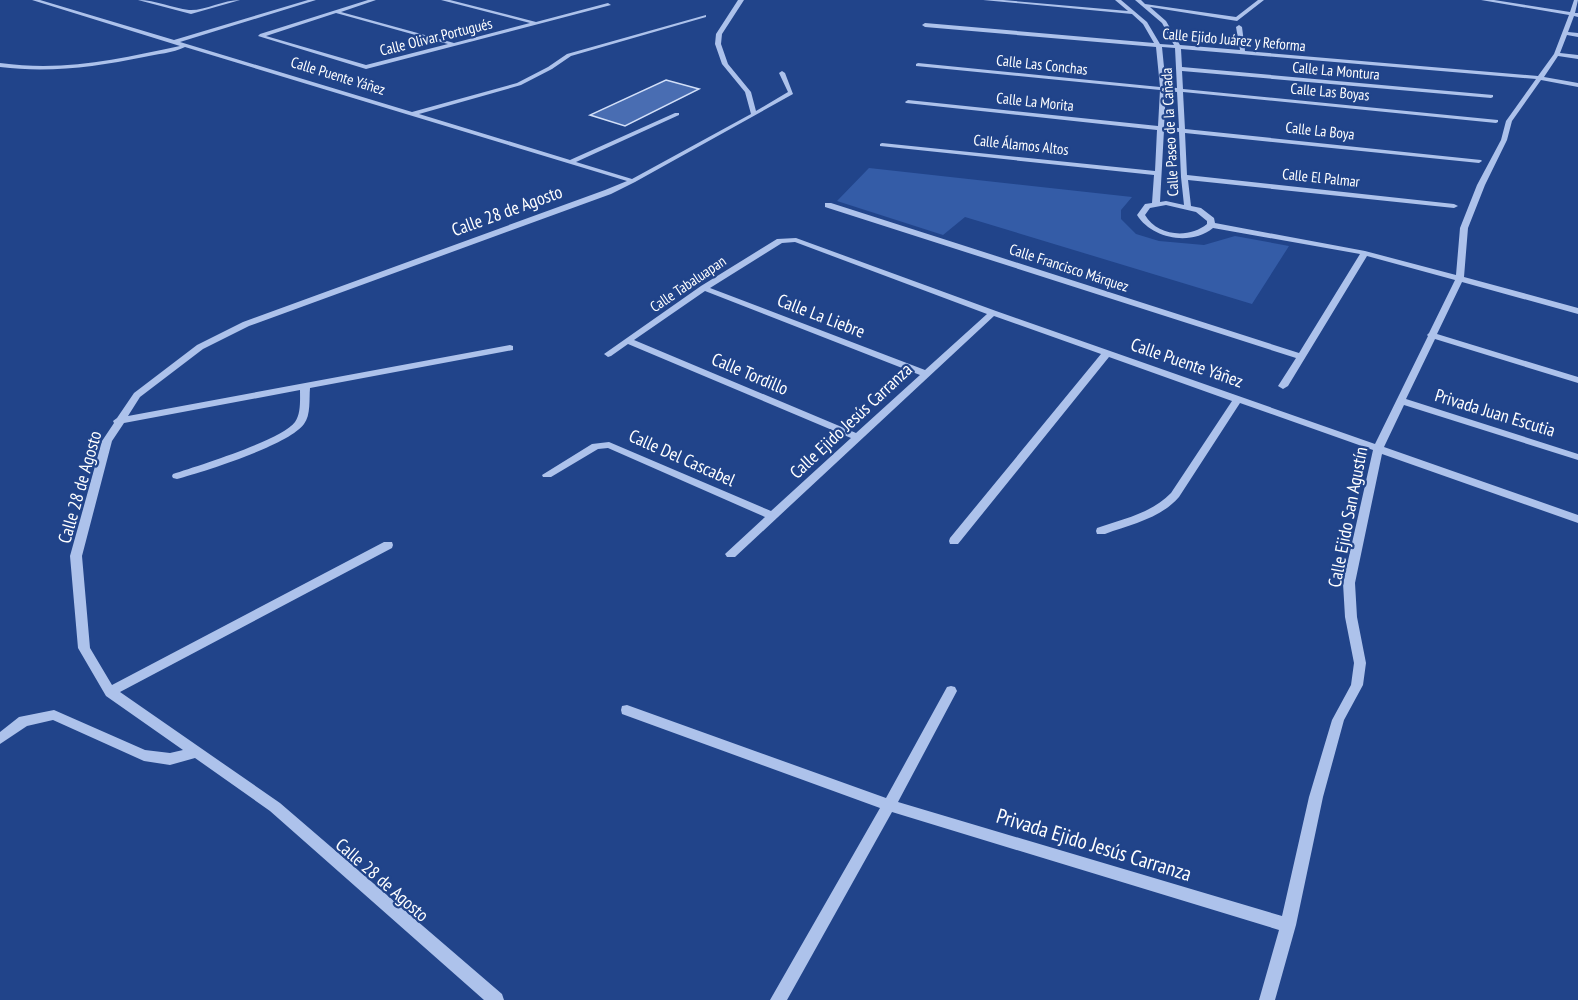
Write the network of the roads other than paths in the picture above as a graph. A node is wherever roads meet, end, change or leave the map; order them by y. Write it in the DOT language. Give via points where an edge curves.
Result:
graph roads {
  1 [pos="35,0"];
  2 [pos="141,0"];
  3 [pos="237,0"];
  4 [pos="295,0"];
  5 [pos="312,0"];
  6 [pos="373,0"];
  7 [pos="444,0"];
  8 [pos="592,0"];
  9 [pos="741,0"];
  10 [pos="986,0"];
  11 [pos="1058,0"];
  12 [pos="1118,0"];
  13 [pos="1138,0"];
  14 [pos="1261,0"];
  15 [pos="1484,0"];
  16 [pos="1577,0"];
  17 [pos="1145,5"];
  18 [pos="1065,7"];
  19 [pos="336,12"];
  20 [pos="1135,13"];
  21 [pos="1575,15"];
  22 [pos="704,16"];
  23 [pos="538,24"];
  24 [pos="925,25"];
  25 [pos="1239,27"];
  26 [pos="1566,33"];
  27 [pos="1578,35"];
  28 [pos="164,40"];
  29 [pos="174,42"];
  30 [pos="453,44"];
  31 [pos="186,46"];
  32 [pos="1158,46"];
  33 [pos="1178,47"];
  34 [pos="1243,53"];
  35 [pos="1557,54"];
  36 [pos="1578,57"];
  37 [pos="0,65"];
  38 [pos="918,65"];
  39 [pos="1180,69"];
  40 [pos="782,74"];
  41 [pos="1541,78"];
  42 [pos="1578,85"];
  43 [pos="1163,89"];
  44 [pos="1181,91"];
  45 [pos="1491,96"];
  46 [pos="908,102"];
  47 [pos="412,114"];
  48 [pos="677,114"];
  49 [pos="754,115"];
  50 [pos="1496,121"];
  51 [pos="1159,128"];
  52 [pos="1184,130"];
  53 [pos="882,145"];
  54 [pos="1479,161"];
  55 [pos="570,162"];
  56 [pos="1156,173"];
  57 [pos="1184,177"];
  58 [pos="633,181"];
  59 [pos="1156,204"];
  60 [pos="828,205"];
  61 [pos="1188,206"];
  62 [pos="1454,206"];
  63 [pos="1211,225"];
  64 [pos="785,240"];
  65 [pos="1365,253"];
  66 [pos="1460,278"];
  67 [pos="704,288"];
  68 [pos="1578,311"];
  69 [pos="993,313"];
  70 [pos="1431,334"];
  71 [pos="629,341"];
  72 [pos="510,348"];
  73 [pos="1107,353"];
  74 [pos="608,354"];
  75 [pos="1300,357"];
  76 [pos="926,374"];
  77 [pos="1578,380"];
  78 [pos="1283,386"];
  79 [pos="305,387"];
  80 [pos="1238,399"];
  81 [pos="1402,401"];
  82 [pos="118,421"];
  83 [pos="857,437"];
  84 [pos="1378,449"];
  85 [pos="1578,456"];
  86 [pos="547,475"];
  87 [pos="177,476"];
  88 [pos="772,516"];
  89 [pos="1578,519"];
  90 [pos="1101,531"];
  91 [pos="954,541"];
  92 [pos="388,545"];
  93 [pos="731,554"];
  94 [pos="951,691"];
  95 [pos="110,692"];
  96 [pos="627,710"];
  97 [pos="0,739"];
  98 [pos="198,752"];
  99 [pos="889,806"];
  100 [pos="1288,925"];
  101 [pos="496,1000"];
  102 [pos="778,1000"];
  103 [pos="1266,1000"];
  1 -- 28 [label="street, Calle Puente Yáñez"];
  2 -- 3 [label="street" via="191,12"];
  4 -- 28 [label="street"];
  5 -- 29 [label="street"];
  6 -- 19 [label="street, Calle Olivar Portugués"];
  7 -- 23 [label="street"];
  8 -- 23 [label="street, Calle Olivar Portugués" via="608,5"];
  9 -- 49 [label="street" via="719,34 718,44 722,60 752,99"];
  10 -- 18 [label="street"];
  11 -- 18 [label="street"];
  12 -- 20 [label="street, Calle Paseo de la Cañada"];
  13 -- 17 [label="street, Calle Paseo de la Cañada"];
  14 -- 17 [label="street" via="1234,20"];
  15 -- 21 [label="street"];
  16 -- 21 [label="street, Calle Ejido San Agustín"];
  17 -- 33 [label="street, Calle Paseo de la Cañada" via="1164,22"];
  18 -- 20 [label="street"];
  19 -- 30 [label="street"];
  19 -- 30 [label="street, Calle Olivar Portugués" via="261,36 366,67"];
  20 -- 32 [label="street, Calle Paseo de la Cañada"];
  21 -- 26 [label="street, Calle Ejido San Agustín"];
  22 -- 47 [label="street" via="569,55 519,84"];
  23 -- 30 [label="street, Calle Olivar Portugués"];
  24 -- 32 [label="street, Calle Ejido Juárez y Reforma"];
  25 -- 34 [label="street"];
  26 -- 27 [label="street"];
  26 -- 35 [label="street, Calle Ejido San Agustín"];
  28 -- 29 [label="street, Calle Puente Yáñez"];
  29 -- 31 [label="street, Calle Puente Yáñez"];
  31 -- 37 [label="street" via="67,69"];
  31 -- 47 [label="street, Calle Puente Yáñez"];
  32 -- 33 [label="street, Calle Ejido Juárez y Reforma"];
  32 -- 43 [label="street, Calle Paseo de la Cañada"];
  33 -- 34 [label="street, Calle Ejido Juárez y Reforma"];
  33 -- 39 [label="street, Calle Paseo de la Cañada"];
  34 -- 41 [label="street, Calle Ejido Juárez y Reforma"];
  35 -- 36 [label="street"];
  35 -- 41 [label="street, Calle Ejido San Agustín"];
  38 -- 43 [label="street, Calle Las Conchas"];
  39 -- 44 [label="street, Calle Paseo de la Cañada"];
  39 -- 45 [label="street, Calle La Montura"];
  40 -- 49 [label="street, Calle 28 de Agosto" via="791,93"];
  41 -- 42 [label="street, Calle Ejido Juárez y Reforma"];
  41 -- 66 [label="street, Calle Ejido San Agustín" via="1509,121 1504,140 1481,184 1464,228"];
  43 -- 44 [label="street, Calle Las Boyas"];
  43 -- 51 [label="street, Calle Paseo de la Cañada"];
  44 -- 50 [label="street, Calle Las Boyas"];
  44 -- 52 [label="street, Calle Paseo de la Cañada"];
  46 -- 51 [label="street, Calle La Morita"];
  47 -- 55 [label="street, Calle Puente Yáñez"];
  48 -- 55 [label="street"];
  49 -- 58 [label="street, Calle 28 de Agosto"];
  51 -- 52 [label="street, Calle La Boya"];
  51 -- 56 [label="street, Calle Paseo de la Cañada"];
  52 -- 54 [label="street, Calle La Boya"];
  52 -- 57 [label="street, Calle Paseo de la Cañada"];
  53 -- 56 [label="street, Calle Álamos Altos"];
  55 -- 58 [label="street, Calle Puente Yáñez"];
  56 -- 59 [label="street, Calle Paseo de la Cañada"];
  57 -- 61 [label="street, Calle Paseo de la Cañada"];
  57 -- 62 [label="street, Calle El Palmar"];
  58 -- 82 [label="street, Calle 28 de Agosto" via="223,334 162,374 137,395"];
  59 -- 61 [label="street"];
  59 -- 63 [label="street" via="1148,206 1141,215 1147,225 1156,229 1190,235"];
  60 -- 75 [label="street, Calle Francisco Márquez"];
  61 -- 63 [label="street" via="1206,215"];
  63 -- 65 [label="street"];
  64 -- 67 [label="street, Calle Tabaluapan"];
  64 -- 69 [label="street, Calle Puente Yáñez" via="803,242"];
  65 -- 66 [label="street"];
  65 -- 75 [label="street"];
  66 -- 68 [label="street"];
  66 -- 70 [label="street, Calle Ejido San Agustín"];
  67 -- 71 [label="street, Calle Tabaluapan"];
  67 -- 76 [label="street, Calle La Liebre"];
  69 -- 73 [label="street, Calle Puente Yáñez"];
  69 -- 76 [label="street, Calle Ejido Jesús Carranza"];
  70 -- 77 [label="street"];
  70 -- 81 [label="street, Calle Ejido San Agustín"];
  71 -- 74 [label="street, Calle Tabaluapan"];
  71 -- 83 [label="street, Calle Tordillo"];
  72 -- 79 [label="street"];
  73 -- 80 [label="street, Calle Puente Yáñez"];
  73 -- 91 [label="street"];
  75 -- 78 [label="street"];
  76 -- 83 [label="street, Calle Ejido Jesús Carranza"];
  79 -- 82 [label="street"];
  79 -- 87 [label="street" via="298,427 277,439"];
  80 -- 84 [label="street, Calle Puente Yáñez"];
  80 -- 90 [label="street" via="1166,505"];
  81 -- 84 [label="street, Calle Ejido San Agustín"];
  81 -- 85 [label="street, Privada Juan Escutia"];
  82 -- 95 [label="street, Calle 28 de Agosto" via="107,441 76,556 84,648"];
  83 -- 88 [label="street, Calle Ejido Jesús Carranza"];
  84 -- 89 [label="street, Calle Puente Yáñez"];
  84 -- 100 [label="street, Calle Ejido San Agustín" via="1349,583 1360,663 1357,685 1338,720 1316,797"];
  86 -- 88 [label="street, Calle Del Cascabel" via="596,446 609,445"];
  88 -- 93 [label="street, Calle Ejido Jesús Carranza"];
  92 -- 95 [label="street"];
  94 -- 99 [label="street"];
  95 -- 98 [label="street, Calle 28 de Agosto"];
  96 -- 99 [label="street, Privada Ejido Jesús Carranza"];
  97 -- 98 [label="street" via="24,721 54,716 144,755 170,759"];
  98 -- 101 [label="street, Calle 28 de Agosto" via="275,807"];
  99 -- 100 [label="street, Privada Ejido Jesús Carranza"];
  99 -- 102 [label="street"];
  100 -- 103 [label="street, Calle Ejido San Agustín"];
}
